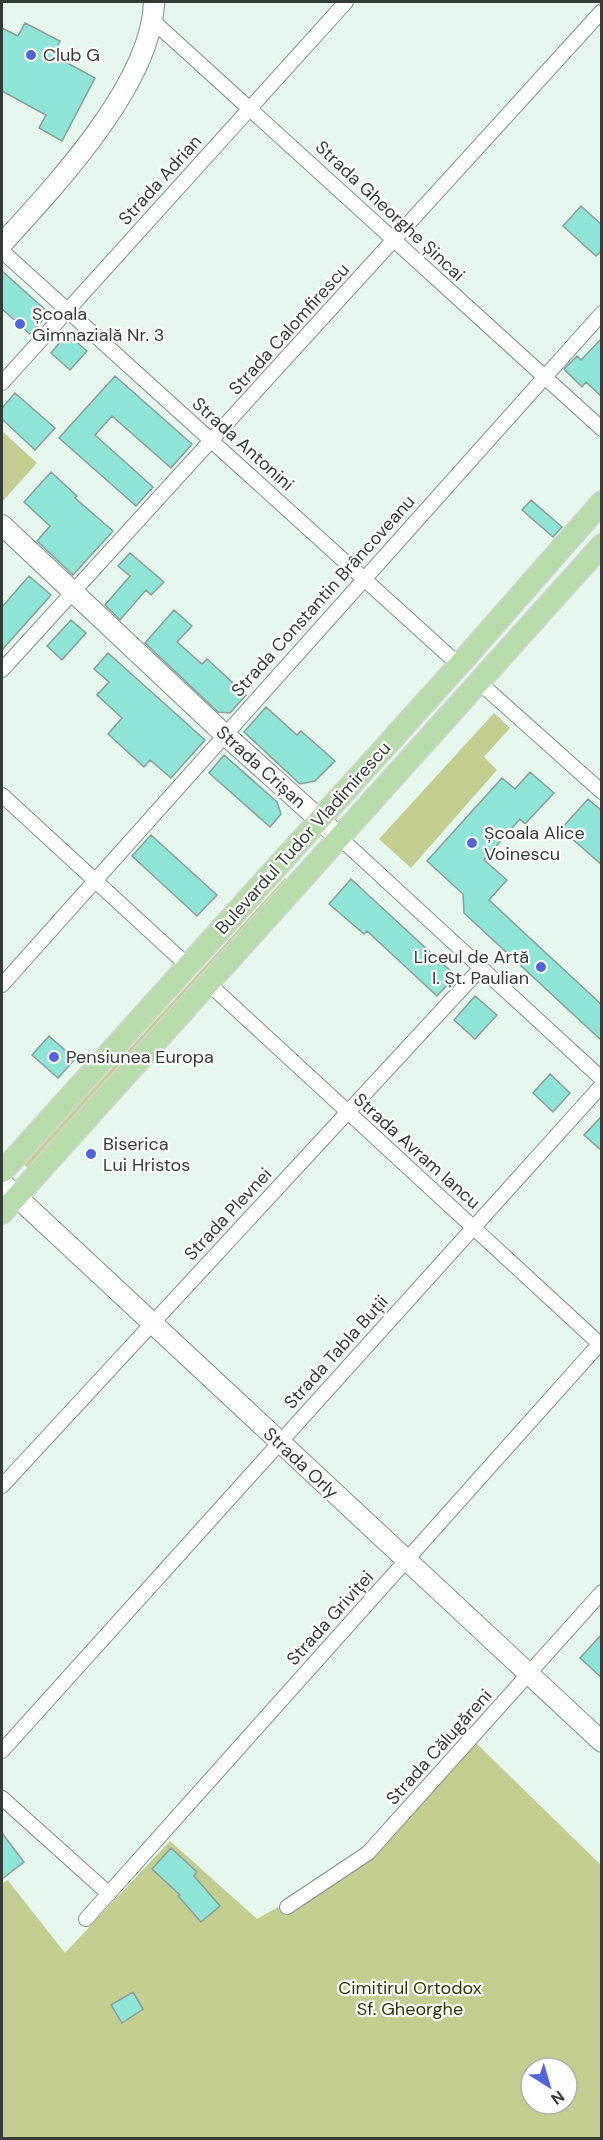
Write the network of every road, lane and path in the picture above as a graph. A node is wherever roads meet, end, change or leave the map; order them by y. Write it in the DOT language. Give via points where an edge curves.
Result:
graph roads {
  1 [pos="346,2"];
  2 [pos="602,10"];
  3 [pos="153,11"];
  4 [pos="250,107"];
  5 [pos="394,240"];
  6 [pos="2,244"];
  7 [pos="2,251"];
  8 [pos="67,310"];
  9 [pos="602,313"];
  10 [pos="544,377"];
  11 [pos="2,383"];
  12 [pos="602,429"];
  13 [pos="213,440"];
  14 [pos="602,502"];
  15 [pos="2,525"];
  16 [pos="602,545"];
  17 [pos="365,578"];
  18 [pos="72,591"];
  19 [pos="459,665"];
  20 [pos="2,669"];
  21 [pos="480,683"];
  22 [pos="223,734"];
  23 [pos="602,792"];
  24 [pos="2,795"];
  25 [pos="320,819"];
  26 [pos="340,838"];
  27 [pos="95,881"];
  28 [pos="188,966"];
  29 [pos="482,968"];
  30 [pos="2,984"];
  31 [pos="208,984"];
  32 [pos="602,1079"];
  33 [pos="602,1085"];
  34 [pos="347,1112"];
  35 [pos="2,1172"];
  36 [pos="9,1190"];
  37 [pos="2,1213"];
  38 [pos="473,1227"];
  39 [pos="152,1323"];
  40 [pos="601,1343"];
  41 [pos="279,1442"];
  42 [pos="2,1486"];
  43 [pos="406,1560"];
  44 [pos="602,1592"];
  45 [pos="528,1674"];
  46 [pos="602,1742"];
  47 [pos="2,1751"];
  48 [pos="2,1798"];
  49 [pos="109,1894"];
  50 [pos="287,1907"];
  51 [pos="86,1919"];
  1 -- 4 [label="street, Strada Adrian"];
  2 -- 5 [label="street, Strada Calomfirescu"];
  3 -- 4 [label="street, Strada Gheorghe Șincai"];
  3 -- 6 [label="street" via="135,70 92,139"];
  4 -- 5 [label="street, Strada Gheorghe Șincai"];
  4 -- 8 [label="street, Strada Adrian"];
  5 -- 10 [label="street, Strada Gheorghe Șincai"];
  5 -- 13 [label="street, Strada Calomfirescu"];
  7 -- 8 [label="street, Strada Antonini"];
  8 -- 11 [label="street, Strada Adrian"];
  8 -- 13 [label="street, Strada Antonini"];
  9 -- 10 [label="street, Strada Constantin Brâncoveanu"];
  10 -- 12 [label="street, Strada Gheorghe Șincai"];
  10 -- 17 [label="street, Strada Constantin Brâncoveanu"];
  13 -- 17 [label="street, Strada Antonini"];
  13 -- 18 [label="street, Strada Calomfirescu"];
  14 -- 19 [label="main road, Bulevardul Tudor Vladimirescu"];
  15 -- 18 [label="street, Strada Crișan"];
  16 -- 21 [label="main road, Bulevardul Tudor Vladimirescu"];
  17 -- 19 [label="street, Strada Antonini"];
  17 -- 22 [label="street, Strada Constantin Brâncoveanu"];
  18 -- 20 [label="street, Strada Calomfirescu"];
  18 -- 22 [label="street, Strada Crișan"];
  19 -- 25 [label="main road, Bulevardul Tudor Vladimirescu"];
  21 -- 23 [label="street"];
  21 -- 26 [label="main road, Bulevardul Tudor Vladimirescu"];
  22 -- 25 [label="street, Strada Crișan"];
  22 -- 27 [label="street, Strada Constantin Brâncoveanu"];
  24 -- 27 [label="street"];
  25 -- 26 [label="street, Strada Crișan"];
  25 -- 28 [label="main road, Bulevardul Tudor Vladimirescu"];
  26 -- 29 [label="street, Strada Crișan"];
  26 -- 31 [label="main road, Bulevardul Tudor Vladimirescu"];
  27 -- 28 [label="street"];
  27 -- 30 [label="street, Strada Constantin Brâncoveanu"];
  28 -- 35 [label="main road, Bulevardul Tudor Vladimirescu"];
  29 -- 32 [label="street, Strada Crișan"];
  29 -- 34 [label="street, Strada Plevnei"];
  31 -- 34 [label="street, Strada Avram Iancu"];
  31 -- 36 [label="main road, Bulevardul Tudor Vladimirescu"];
  33 -- 38 [label="street, Strada Tabla Buții"];
  34 -- 38 [label="street, Strada Avram Iancu"];
  34 -- 39 [label="street, Strada Plevnei"];
  36 -- 37 [label="main road, Bulevardul Tudor Vladimirescu"];
  36 -- 39 [label="street, Strada Orly"];
  38 -- 40 [label="street, Strada Avram Iancu"];
  38 -- 41 [label="street, Strada Tabla Buții"];
  39 -- 41 [label="street, Strada Orly"];
  39 -- 42 [label="street, Strada Plevnei"];
  40 -- 43 [label="street, Strada Griviței"];
  41 -- 43 [label="street, Strada Orly"];
  41 -- 47 [label="street, Strada Tabla Buții"];
  43 -- 45 [label="street, Strada Orly"];
  43 -- 49 [label="street, Strada Griviței"];
  44 -- 45 [label="street, Strada Călugăreni"];
  45 -- 46 [label="street, Strada Orly"];
  45 -- 50 [label="street, Strada Călugăreni" via="368,1853"];
  48 -- 49 [label="street"];
  49 -- 51 [label="street, Strada Griviței"];
}
